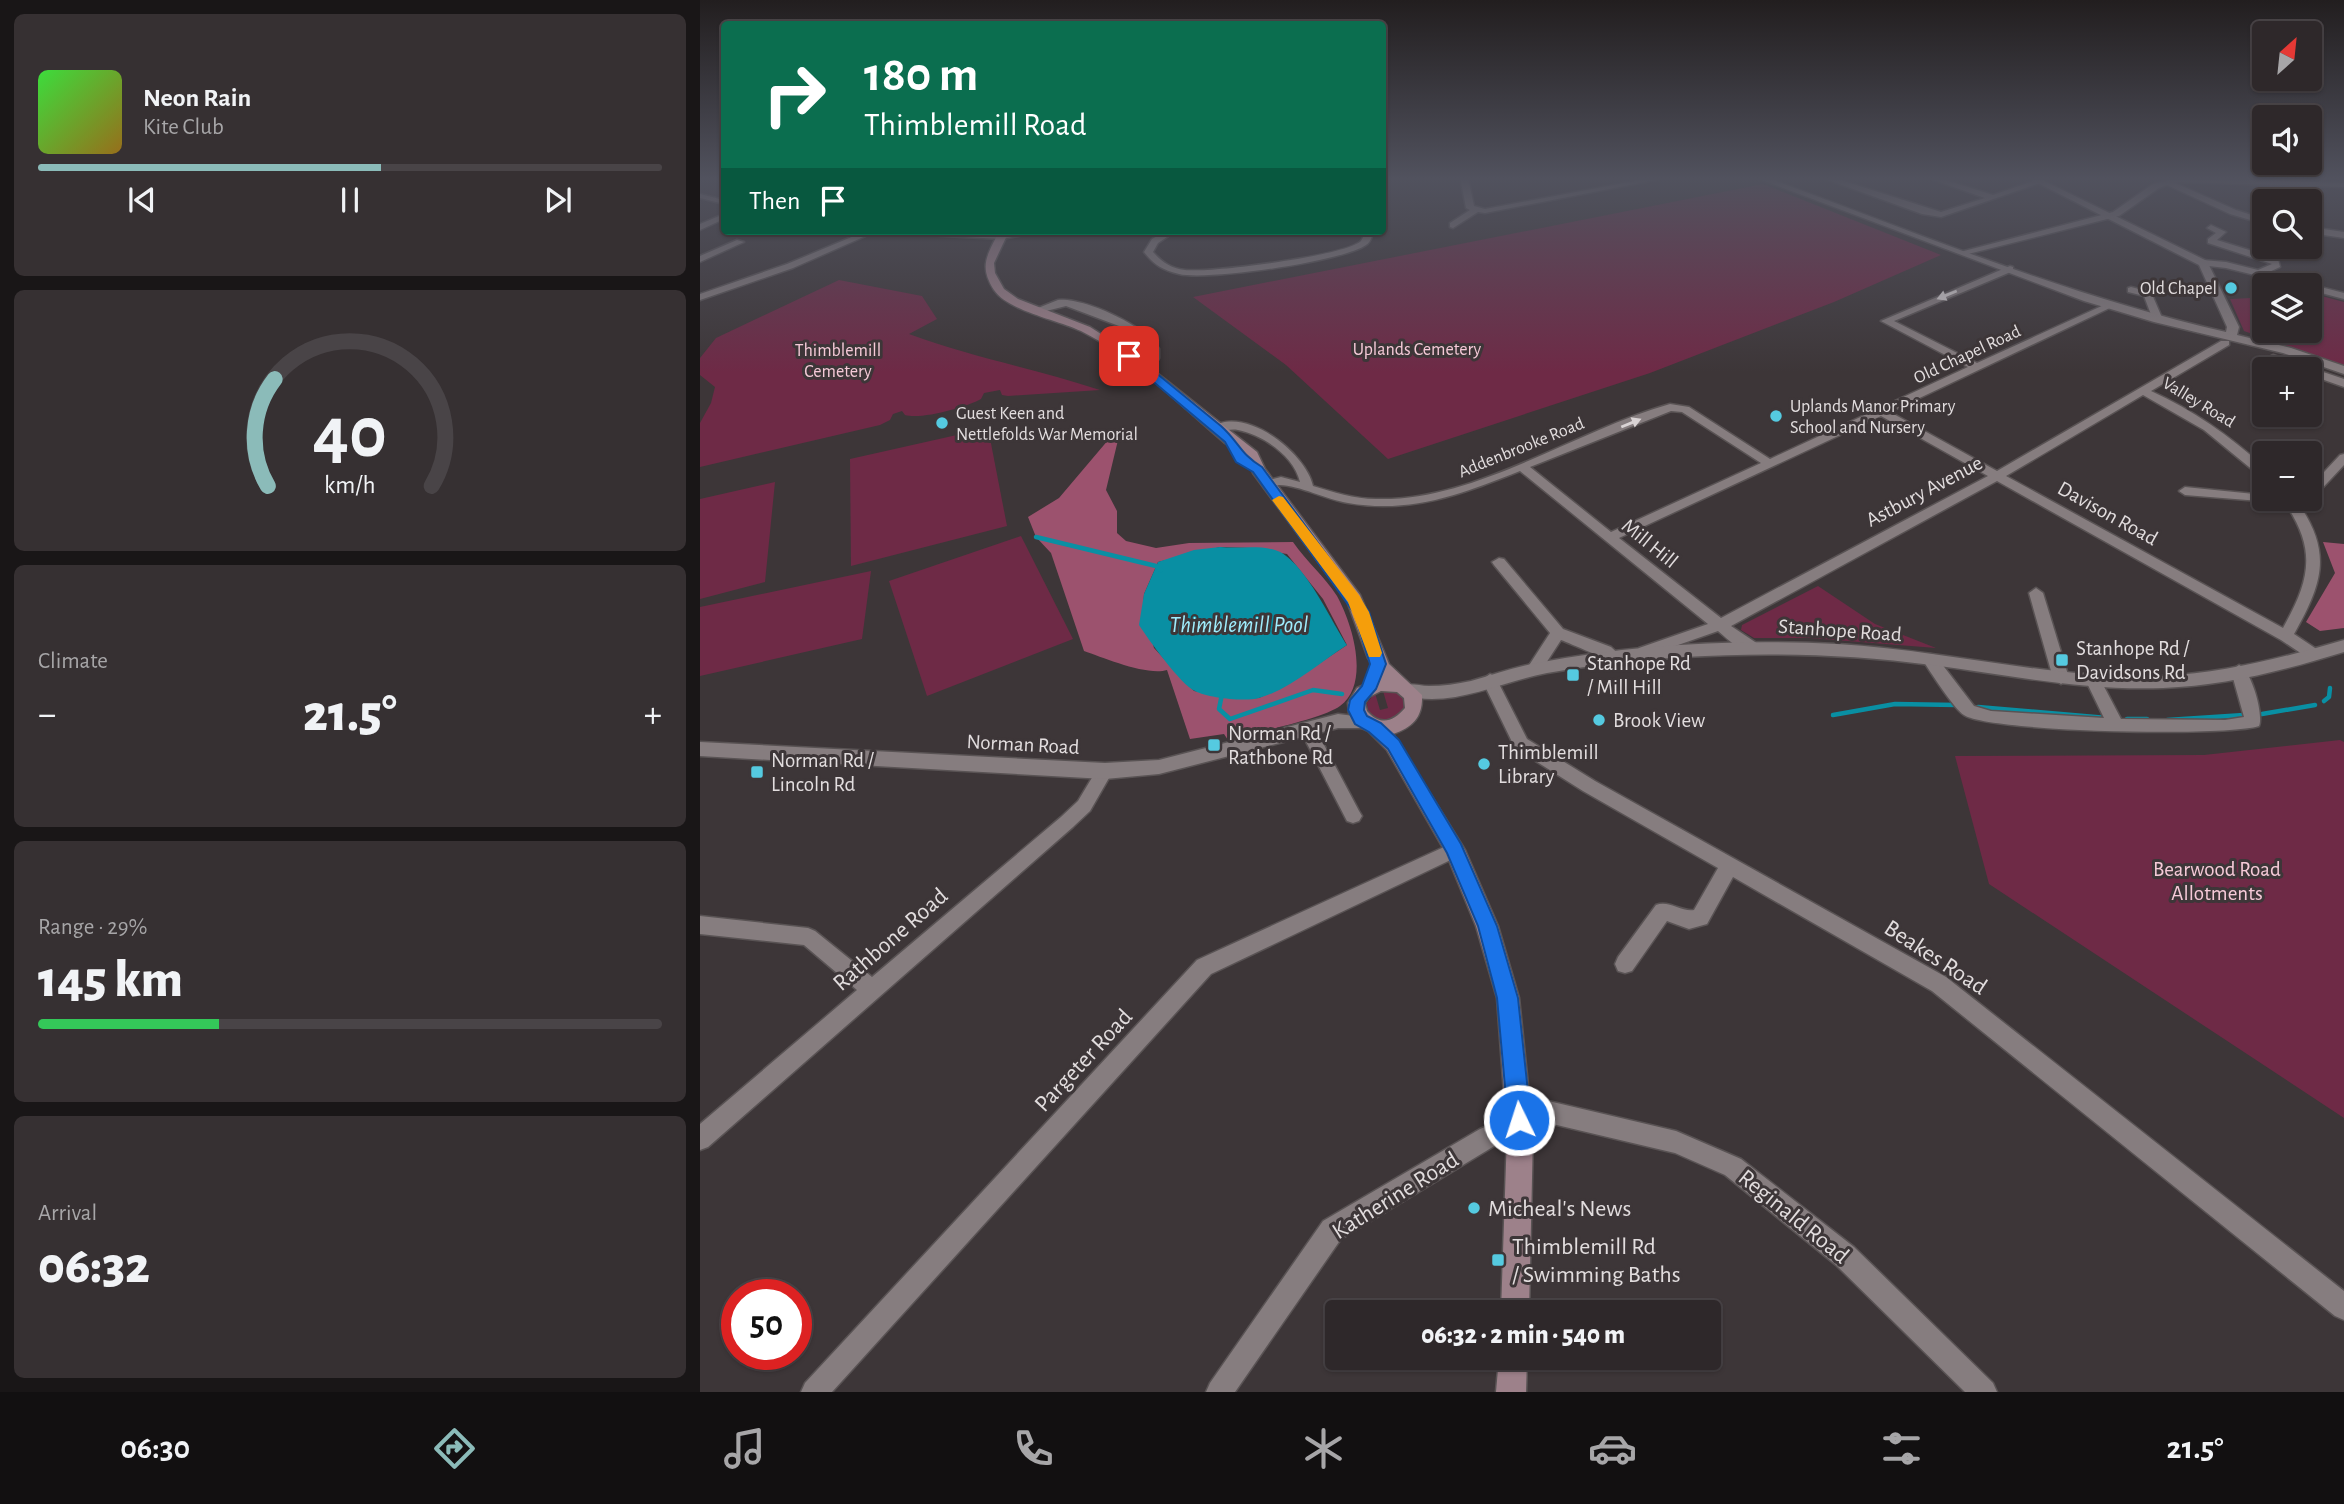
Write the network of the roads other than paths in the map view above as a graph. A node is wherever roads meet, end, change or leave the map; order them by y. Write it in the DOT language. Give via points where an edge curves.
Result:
graph roads {
  1 [pos="740,242"];
  2 [pos="847,242"];
  3 [pos="1002,242"];
  4 [pos="1155,242"];
  5 [pos="1365,242"];
  6 [pos="1936,242"];
  7 [pos="2005,242"];
  8 [pos="2161,242"];
  9 [pos="2214,242"];
  10 [pos="1964,252"];
  11 [pos="703,255"];
  12 [pos="2203,263"];
  13 [pos="2011,269"];
  14 [pos="2259,273"];
  15 [pos="2131,290"];
  16 [pos="2322,290"];
  17 [pos="2344,296"];
  18 [pos="700,297"];
  19 [pos="2109,306"];
  20 [pos="1038,310"];
  21 [pos="2158,320"];
  22 [pos="2228,340"];
  23 [pos="2273,357"];
  24 [pos="1978,368"];
  25 [pos="1148,370"];
  26 [pos="2344,370"];
  27 [pos="2322,375"];
  28 [pos="2344,383"];
  29 [pos="2145,392"];
  30 [pos="1882,412"];
  31 [pos="1217,428"];
  32 [pos="2344,458"];
  33 [pos="2252,462"];
  34 [pos="1769,463"];
  35 [pos="1522,467"];
  36 [pos="1997,476"];
  37 [pos="2322,481"];
  38 [pos="1269,484"];
  39 [pos="1307,488"];
  40 [pos="2185,491"];
  41 [pos="2252,496"];
  42 [pos="2300,511"];
  43 [pos="1609,538"];
  44 [pos="1499,562"];
  45 [pos="2036,593"];
  46 [pos="1722,624"];
  47 [pos="1558,633"];
  48 [pos="2286,635"];
  49 [pos="2344,646"];
  50 [pos="1753,648"];
  51 [pos="2313,654"];
  52 [pos="1633,655"];
  53 [pos="1614,657"];
  54 [pos="1930,659"];
  55 [pos="1378,664"];
  56 [pos="1534,670"];
  57 [pos="2239,671"];
  58 [pos="2061,678"];
  59 [pos="1490,680"];
  60 [pos="2094,681"];
  61 [pos="1405,688"];
  62 [pos="1368,689"];
  63 [pos="1436,694"];
  64 [pos="1356,704"];
  65 [pos="1409,718"];
  66 [pos="1338,721"];
  67 [pos="1370,725"];
  68 [pos="2116,725"];
  69 [pos="1308,730"];
  70 [pos="1394,745"];
  71 [pos="700,749"];
  72 [pos="1105,771"];
  73 [pos="1353,816"];
  74 [pos="1454,850"];
  75 [pos="1730,865"];
  76 [pos="700,925"];
  77 [pos="1625,964"];
  78 [pos="872,989"];
  79 [pos="1519,1105"];
  80 [pos="1520,1134"];
  81 [pos="700,1139"];
  82 [pos="1516,1300"];
  83 [pos="2344,1307"];
  84 [pos="1512,1370"];
  85 [pos="1984,1391"];
  86 [pos="814,1392"];
  87 [pos="1219,1392"];
  88 [pos="1511,1392"];
  1 -- 11 [label="street"];
  2 -- 18 [label="street"];
  3 -- 20 [label="main road" via="999,271 1008,288 1025,305"];
  4 -- 5 [label="street" via="1149,253 1152,261 1168,270 1204,275 1351,249"];
  6 -- 10 [label="street"];
  7 -- 10 [label="street"];
  8 -- 12 [label="street"];
  9 -- 14 [label="street" via="2275,261 2277,265"];
  10 -- 13 [label="street"];
  12 -- 14 [label="street"];
  12 -- 22 [label="street" via="2231,324"];
  13 -- 19 [label="street"];
  13 -- 24 [label="street, one-way" via="1886,321"];
  15 -- 21 [label="street" via="2148,294"];
  16 -- 17 [label="street"];
  19 -- 21 [label="street"];
  19 -- 24 [label="street, Old Chapel Road"];
  20 -- 25 [label="main road" via="1086,329"];
  20 -- 25 [label="street" via="1068,303 1134,330 1154,347"];
  21 -- 22 [label="street"];
  22 -- 23 [label="street"];
  22 -- 26 [label="street" via="2287,350"];
  22 -- 29 [label="street, Astbury Avenue"];
  24 -- 30 [label="street, Old Chapel Road"];
  25 -- 31 [label="main road"];
  27 -- 28 [label="street"];
  29 -- 33 [label="street, Valley Road" via="2194,417"];
  29 -- 36 [label="street, Astbury Avenue"];
  30 -- 34 [label="street, Old Chapel Road"];
  30 -- 36 [label="street, Davison Road"];
  31 -- 38 [label="main road" via="1240,459"];
  31 -- 39 [label="street" via="1236,426 1278,444 1306,476"];
  32 -- 37 [label="street"];
  35 -- 34 [label="street, Addenbrooke Road, one-way" via="1670,407 1678,407"];
  34 -- 43 [label="street, Old Chapel Road"];
  35 -- 39 [label="street, Addenbrooke Road" via="1454,493 1407,502 1345,499"];
  35 -- 43 [label="street, Mill Hill"];
  36 -- 46 [label="street, Astbury Avenue"];
  36 -- 48 [label="street, Davison Road"];
  38 -- 39 [label="street, Addenbrooke Road" via="1281,481"];
  38 -- 55 [label="main road" via="1354,599"];
  40 -- 41 [label="street"];
  42 -- 48 [label="street" via="2312,540 2315,567 2307,601"];
  43 -- 46 [label="street, Mill Hill"];
  44 -- 47 [label="street"];
  45 -- 58 [label="street"];
  46 -- 50 [label="street, Mill Hill" via="1738,642"];
  46 -- 52 [label="street, Astbury Avenue"];
  47 -- 53 [label="street"];
  47 -- 56 [label="street"];
  48 -- 51 [label="street, Davison Road"];
  49 -- 51 [label="street, Stanhope Road"];
  50 -- 52 [label="street, Stanhope Road"];
  50 -- 54 [label="street, Stanhope Road" via="1797,647"];
  51 -- 57 [label="street, Stanhope Road"];
  52 -- 53 [label="street, Stanhope Road"];
  53 -- 56 [label="street, Stanhope Road"];
  54 -- 58 [label="street, Stanhope Road"];
  54 -- 68 [label="street" via="1969,711 1991,717"];
  55 -- 61 [label="main road" via="1387,677"];
  55 -- 62 [label="main road"];
  56 -- 59 [label="street, Stanhope Road"];
  57 -- 60 [label="street, Stanhope Road" via="2165,682"];
  57 -- 68 [label="street" via="2253,722"];
  58 -- 60 [label="street, Stanhope Road"];
  59 -- 63 [label="street, Stanhope Road"];
  59 -- 75 [label="street, Beakes Road" via="1521,743"];
  60 -- 68 [label="street"];
  61 -- 62 [label="main road" via="1385,684"];
  61 -- 63 [label="street, Stanhope Road"];
  61 -- 65 [label="main road" via="1415,700"];
  62 -- 64 [label="main road"];
  63 -- 65 [label="street, Stanhope Road"];
  64 -- 66 [label="street, Norman Road"];
  64 -- 67 [label="main road" via="1358,716"];
  65 -- 67 [label="main road" via="1395,726"];
  65 -- 70 [label="main road"];
  66 -- 67 [label="street, Norman Road"];
  66 -- 69 [label="street, Norman Road"];
  67 -- 70 [label="main road"];
  69 -- 72 [label="street, Norman Road" via="1159,767"];
  69 -- 73 [label="street"];
  70 -- 74 [label="main road"];
  71 -- 72 [label="street, Norman Road"];
  72 -- 78 [label="street, Rathbone Road" via="1084,806 1067,822"];
  74 -- 79 [label="main road" via="1487,926 1508,998"];
  74 -- 86 [label="street, Pargeter Road" via="1204,967"];
  75 -- 77 [label="street" via="1700,918 1663,911"];
  75 -- 83 [label="street, Beakes Road" via="1939,984"];
  76 -- 78 [label="street" via="808,937"];
  78 -- 81 [label="street, Rathbone Road"];
  79 -- 80 [label="main road"];
  79 -- 85 [label="street, Reginald Road" via="1676,1142 1734,1167 1845,1256"];
  80 -- 82 [label="main road"];
  80 -- 87 [label="street, Katherine Road" via="1488,1137 1332,1230"];
  84 -- 88 [label="main road"];
}
